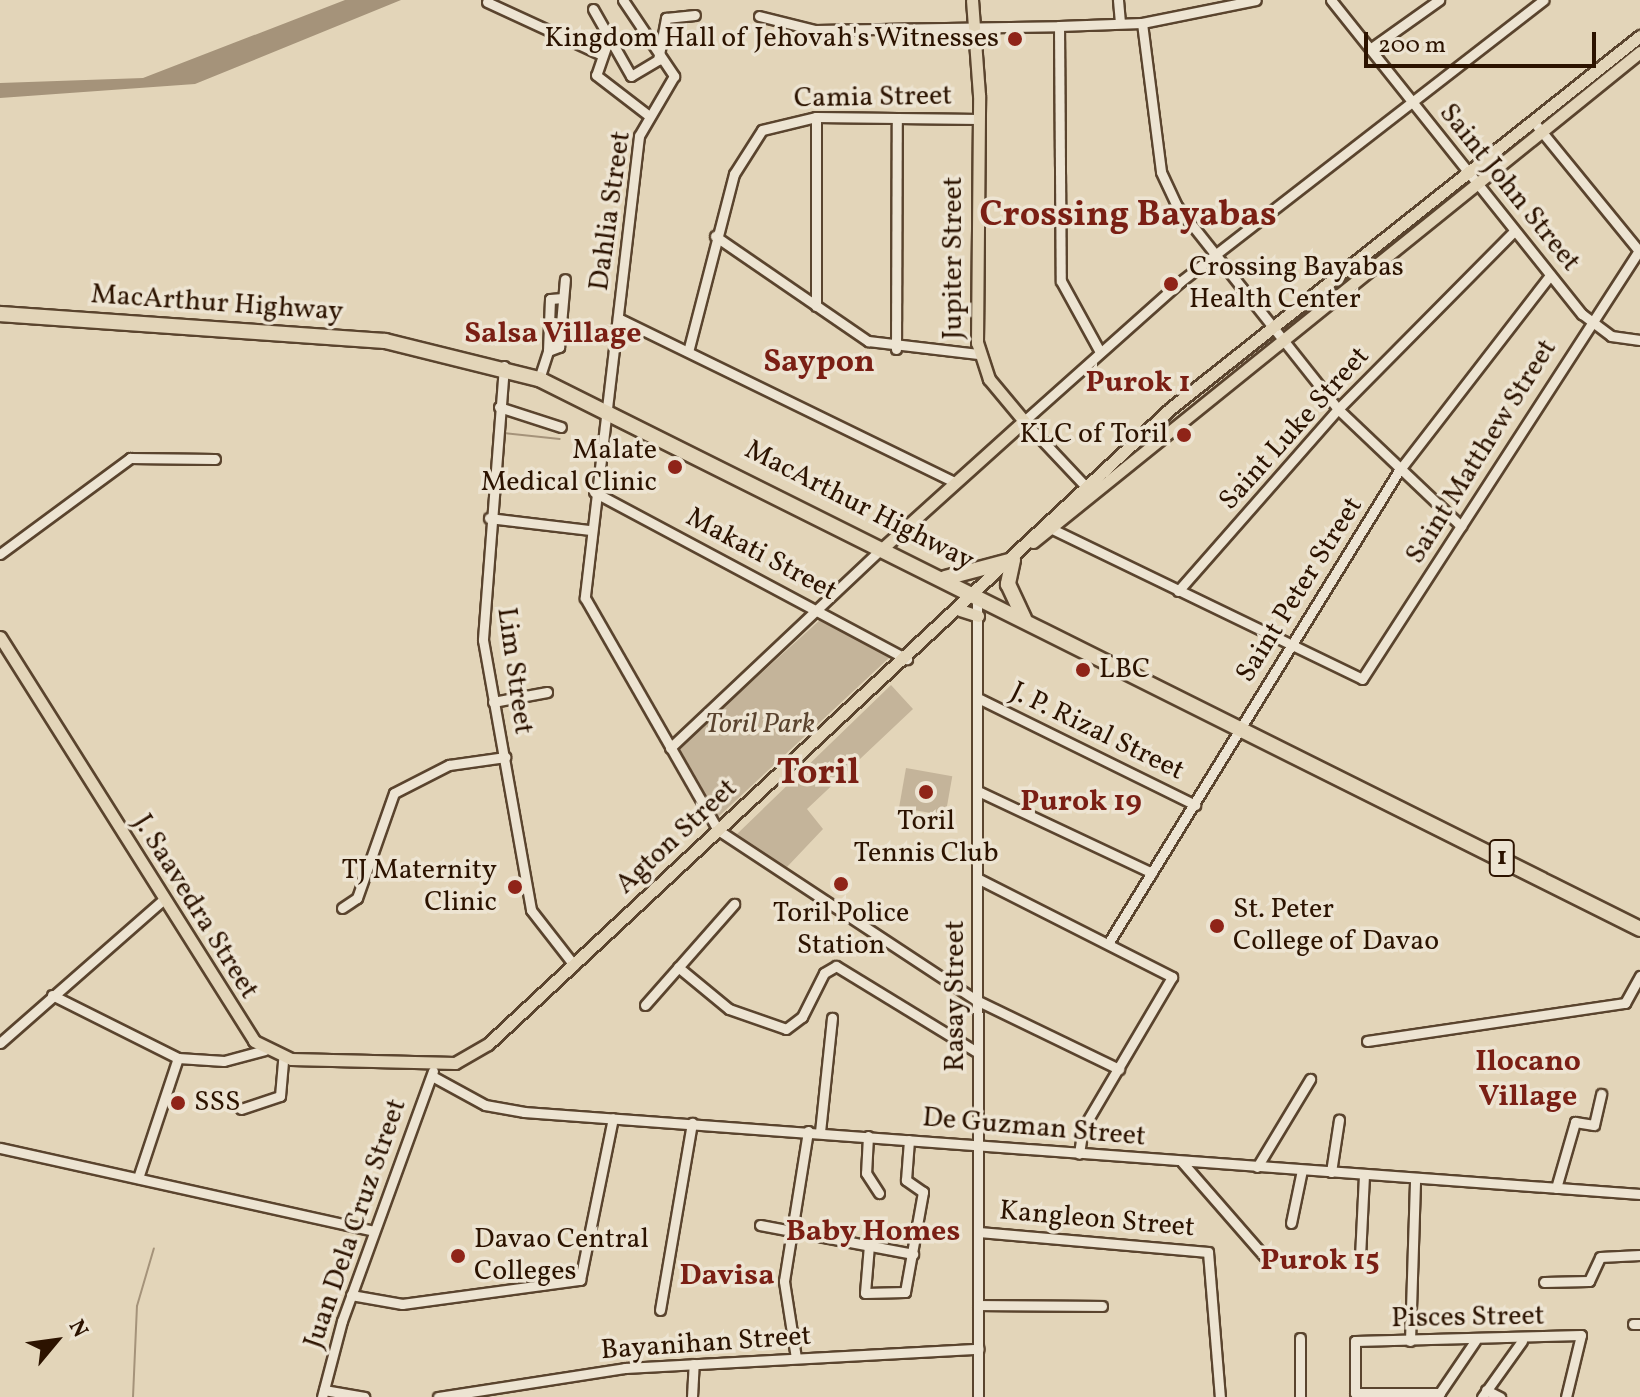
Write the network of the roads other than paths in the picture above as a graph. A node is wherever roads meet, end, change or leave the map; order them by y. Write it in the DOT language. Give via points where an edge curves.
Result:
graph roads {
  1 [pos="623,0"];
  2 [pos="972,0"];
  3 [pos="1118,0"];
  4 [pos="1256,0"];
  5 [pos="1331,0"];
  6 [pos="1439,0"];
  7 [pos="1543,0"];
  8 [pos="487,2"];
  9 [pos="593,9"];
  10 [pos="695,15"];
  11 [pos="759,16"];
  12 [pos="1120,23"];
  13 [pos="1142,23"];
  14 [pos="1059,26"];
  15 [pos="974,27"];
  16 [pos="1640,36"];
  17 [pos="609,38"];
  18 [pos="1370,49"];
  19 [pos="1640,52"];
  20 [pos="600,54"];
  21 [pos="658,60"];
  22 [pos="1412,103"];
  23 [pos="648,115"];
  24 [pos="816,117"];
  25 [pos="897,118"];
  26 [pos="979,119"];
  27 [pos="1537,125"];
  28 [pos="1470,177"];
  29 [pos="1514,231"];
  30 [pos="715,236"];
  31 [pos="1639,250"];
  32 [pos="1215,257"];
  33 [pos="1550,275"];
  34 [pos="565,279"];
  35 [pos="816,306"];
  36 [pos="0,314"];
  37 [pos="618,318"];
  38 [pos="1590,323"];
  39 [pos="1276,332"];
  40 [pos="1640,340"];
  41 [pos="689,348"];
  42 [pos="896,349"];
  43 [pos="1100,352"];
  44 [pos="978,354"];
  45 [pos="504,366"];
  46 [pos="539,379"];
  47 [pos="499,407"];
  48 [pos="604,407"];
  49 [pos="1338,409"];
  50 [pos="1024,421"];
  51 [pos="561,427"];
  52 [pos="215,459"];
  53 [pos="1398,472"];
  54 [pos="956,483"];
  55 [pos="1089,490"];
  56 [pos="594,492"];
  57 [pos="489,518"];
  58 [pos="1461,526"];
  59 [pos="1048,527"];
  60 [pos="590,530"];
  61 [pos="884,547"];
  62 [pos="0,554"];
  63 [pos="1013,560"];
  64 [pos="945,578"];
  65 [pos="1178,591"];
  66 [pos="977,594"];
  67 [pos="818,610"];
  68 [pos="960,610"];
  69 [pos="978,616"];
  70 [pos="1024,618"];
  71 [pos="0,637"];
  72 [pos="1289,648"];
  73 [pos="907,659"];
  74 [pos="547,692"];
  75 [pos="980,699"];
  76 [pos="493,702"];
  77 [pos="1241,728"];
  78 [pos="670,748"];
  79 [pos="505,757"];
  80 [pos="978,791"];
  81 [pos="1195,805"];
  82 [pos="718,830"];
  83 [pos="1152,873"];
  84 [pos="977,878"];
  85 [pos="163,900"];
  86 [pos="734,904"];
  87 [pos="342,908"];
  88 [pos="1640,929"];
  89 [pos="1109,942"];
  90 [pos="574,965"];
  91 [pos="678,967"];
  92 [pos="1640,976"];
  93 [pos="52,995"];
  94 [pos="976,1000"];
  95 [pos="645,1005"];
  96 [pos="832,1018"];
  97 [pos="1367,1041"];
  98 [pos="0,1043"];
  99 [pos="265,1050"];
  100 [pos="977,1052"];
  101 [pos="178,1058"];
  102 [pos="283,1058"];
  103 [pos="1119,1069"];
  104 [pos="434,1071"];
  105 [pos="1310,1079"];
  106 [pos="1601,1094"];
  107 [pos="241,1109"];
  108 [pos="613,1118"];
  109 [pos="1339,1120"];
  110 [pos="692,1123"];
  111 [pos="808,1131"];
  112 [pos="820,1132"];
  113 [pos="868,1136"];
  114 [pos="909,1140"];
  115 [pos="980,1147"];
  116 [pos="0,1148"];
  117 [pos="1079,1154"];
  118 [pos="1182,1162"];
  119 [pos="1257,1167"];
  120 [pos="1302,1170"];
  121 [pos="1331,1172"];
  122 [pos="1364,1175"];
  123 [pos="138,1178"];
  124 [pos="1415,1178"];
  125 [pos="1556,1188"];
  126 [pos="879,1193"];
  127 [pos="1640,1194"];
  128 [pos="1291,1223"];
  129 [pos="760,1225"];
  130 [pos="793,1230"];
  131 [pos="374,1231"];
  132 [pos="979,1232"];
  133 [pos="869,1245"];
  134 [pos="913,1254"];
  135 [pos="1640,1255"];
  136 [pos="1264,1256"];
  137 [pos="1360,1257"];
  138 [pos="1544,1282"];
  139 [pos="351,1295"];
  140 [pos="978,1305"];
  141 [pos="1102,1306"];
  142 [pos="660,1310"];
  143 [pos="1300,1338"];
  144 [pos="1410,1341"];
  145 [pos="1475,1341"];
  146 [pos="1522,1341"];
  147 [pos="978,1349"];
  148 [pos="796,1358"];
  149 [pos="694,1364"];
  150 [pos="323,1393"];
  151 [pos="1484,1394"];
  152 [pos="1438,1395"];
  153 [pos="364,1397"];
  154 [pos="438,1397"];
  155 [pos="692,1397"];
  156 [pos="978,1397"];
  157 [pos="1220,1397"];
  158 [pos="1300,1397"];
  159 [pos="1500,1397"];
  160 [pos="1566,1397"];
  1 -- 21 [label="street"];
  2 -- 15 [label="main road, Jupiter Street"];
  3 -- 12 [label="street"];
  4 -- 13 [label="street"];
  5 -- 18 [label="street, Saint John Street"];
  6 -- 18 [label="street"];
  7 -- 22 [label="street"];
  8 -- 20 [label="street"];
  9 -- 17 [label="street"];
  10 -- 21 [label="street" via="666,18"];
  11 -- 15 [label="street" via="815,30"];
  12 -- 13 [label="street"];
  12 -- 14 [label="street"];
  13 -- 32 [label="street" via="1161,172"];
  14 -- 15 [label="street"];
  14 -- 43 [label="street" via="1061,281"];
  15 -- 26 [label="main road, Jupiter Street"];
  16 -- 27 [label="main road"];
  17 -- 20 [label="street"];
  17 -- 21 [label="street" via="631,76"];
  18 -- 22 [label="street, Saint John Street"];
  19 -- 27 [label="main road"];
  20 -- 23 [label="street" via="599,80"];
  21 -- 23 [label="street, Dahlia Street" via="674,76"];
  22 -- 28 [label="street, Saint John Street"];
  22 -- 32 [label="street"];
  23 -- 37 [label="street, Dahlia Street" via="637,149"];
  24 -- 25 [label="street, Camia Street"];
  24 -- 30 [label="street, Camia Street" via="781,121 753,138"];
  24 -- 35 [label="street"];
  25 -- 26 [label="street, Camia Street"];
  25 -- 42 [label="street"];
  26 -- 44 [label="main road, Jupiter Street"];
  27 -- 28 [label="main road, Agton Street"];
  27 -- 31 [label="street"];
  28 -- 29 [label="street, Saint John Street"];
  28 -- 39 [label="main road, Agton Street"];
  29 -- 33 [label="street, Saint John Street"];
  29 -- 49 [label="street, Saint Luke Street"];
  30 -- 35 [label="street"];
  30 -- 41 [label="street, Camia Street"];
  31 -- 38 [label="street, Saint Matthew Street"];
  32 -- 39 [label="street"];
  32 -- 43 [label="street"];
  33 -- 38 [label="street, Saint John Street"];
  33 -- 53 [label="street, Saint Peter Street"];
  34 -- 46 [label="street" via="563,298 550,299 548,351"];
  35 -- 42 [label="street" via="856,335"];
  36 -- 45 [label="highway, MacArthur Highway / 1" via="385,341"];
  37 -- 41 [label="street"];
  37 -- 48 [label="street, Dahlia Street"];
  38 -- 40 [label="street, Saint John Street" via="1619,339"];
  38 -- 58 [label="street, Saint Matthew Street"];
  39 -- 49 [label="street"];
  39 -- 55 [label="main road, Agton Street"];
  41 -- 54 [label="street"];
  42 -- 44 [label="street"];
  43 -- 50 [label="street"];
  44 -- 50 [label="main road, Jupiter Street" via="989,379"];
  45 -- 46 [label="highway, MacArthur Highway / 1"];
  45 -- 47 [label="street, Lim Street"];
  46 -- 48 [label="highway, MacArthur Highway / 1"];
  47 -- 51 [label="street"];
  47 -- 57 [label="street, Lim Street"];
  48 -- 56 [label="street, Dahlia Street"];
  48 -- 61 [label="highway, MacArthur Highway / 1"];
  49 -- 53 [label="street"];
  49 -- 65 [label="street, Saint Luke Street"];
  50 -- 54 [label="main road"];
  50 -- 55 [label="street, Jupiter Street"];
  52 -- 62 [label="street" via="130,458"];
  53 -- 58 [label="street"];
  53 -- 72 [label="street, Saint Peter Street"];
  54 -- 61 [label="main road"];
  55 -- 59 [label="main road, Agton Street"];
  56 -- 60 [label="street, Dahlia Street"];
  56 -- 67 [label="street, Makati Street"];
  57 -- 60 [label="street"];
  57 -- 76 [label="street, Lim Street" via="481,601"];
  58 -- 72 [label="street, Saint Matthew Street" via="1362,679"];
  59 -- 63 [label="main road, Agton Street"];
  59 -- 65 [label="street"];
  60 -- 78 [label="street, Dahlia Street" via="583,595"];
  61 -- 64 [label="highway, MacArthur Highway / 1"];
  61 -- 67 [label="street"];
  63 -- 64 [label="highway"];
  63 -- 66 [label="main road, Agton Street"];
  63 -- 70 [label="highway" via="1008,584"];
  64 -- 66 [label="highway, MacArthur Highway / 1"];
  65 -- 72 [label="street"];
  66 -- 68 [label="main road, Agton Street"];
  66 -- 69 [label="street, Rasay Street"];
  66 -- 70 [label="highway, MacArthur Highway / 1"];
  67 -- 73 [label="street, Makati Street"];
  67 -- 78 [label="street"];
  68 -- 69 [label="main road"];
  68 -- 73 [label="main road, Agton Street"];
  69 -- 75 [label="street, Rasay Street"];
  70 -- 77 [label="highway, MacArthur Highway / 1"];
  71 -- 85 [label="main road, J. Saavedra Street"];
  72 -- 77 [label="street, Saint Peter Street"];
  73 -- 82 [label="main road, Agton Street"];
  74 -- 76 [label="street"];
  75 -- 80 [label="street, Rasay Street"];
  75 -- 81 [label="street, J. P. Rizal Street"];
  76 -- 79 [label="street, Lim Street"];
  77 -- 81 [label="street, Saint Peter Street"];
  77 -- 88 [label="highway, MacArthur Highway / 1"];
  78 -- 82 [label="street, Dahlia Street"];
  79 -- 87 [label="street" via="449,765 394,793 357,898"];
  79 -- 90 [label="street, Lim Street" via="531,910"];
  80 -- 83 [label="street"];
  80 -- 84 [label="street, Rasay Street"];
  81 -- 83 [label="street, Saint Peter Street"];
  82 -- 90 [label="main road, Agton Street"];
  82 -- 94 [label="street"];
  83 -- 89 [label="street, Saint Peter Street"];
  84 -- 89 [label="street"];
  84 -- 94 [label="street, Rasay Street"];
  85 -- 93 [label="street"];
  85 -- 99 [label="main road, J. Saavedra Street" via="238,1021"];
  86 -- 91 [label="street"];
  89 -- 103 [label="street" via="1172,977"];
  90 -- 104 [label="main road, Agton Street" via="479,1051"];
  91 -- 95 [label="street"];
  91 -- 100 [label="street" via="729,1009 786,1029 802,1017 824,973 836,966"];
  92 -- 97 [label="street" via="1625,1003"];
  93 -- 98 [label="street"];
  93 -- 101 [label="street"];
  94 -- 100 [label="street, Rasay Street"];
  94 -- 103 [label="street"];
  96 -- 112 [label="street"];
  99 -- 101 [label="street" via="224,1061"];
  99 -- 102 [label="main road, J. Saavedra Street"];
  100 -- 115 [label="street, Rasay Street"];
  101 -- 123 [label="street"];
  102 -- 104 [label="main road, J. Saavedra Street"];
  102 -- 107 [label="street" via="280,1096"];
  103 -- 117 [label="street" via="1083,1128"];
  104 -- 108 [label="street, De Guzman Street" via="499,1109"];
  104 -- 131 [label="street, Juan Dela Cruz Street"];
  105 -- 119 [label="street"];
  106 -- 125 [label="street" via="1594,1125 1575,1122"];
  108 -- 110 [label="street, De Guzman Street"];
  108 -- 139 [label="street" via="582,1278 402,1304"];
  109 -- 121 [label="street"];
  110 -- 111 [label="street, De Guzman Street"];
  110 -- 142 [label="street"];
  111 -- 112 [label="street, De Guzman Street"];
  111 -- 130 [label="street"];
  112 -- 113 [label="street, De Guzman Street"];
  113 -- 114 [label="street, De Guzman Street"];
  113 -- 126 [label="street" via="866,1173"];
  114 -- 115 [label="street, De Guzman Street"];
  114 -- 134 [label="street" via="906,1180 923,1192"];
  115 -- 117 [label="street, De Guzman Street"];
  115 -- 132 [label="street, Rasay Street"];
  116 -- 123 [label="street"];
  117 -- 118 [label="street, De Guzman Street"];
  118 -- 119 [label="street, De Guzman Street"];
  118 -- 136 [label="street"];
  119 -- 120 [label="street, De Guzman Street"];
  120 -- 121 [label="street, De Guzman Street"];
  120 -- 128 [label="street"];
  121 -- 122 [label="street, De Guzman Street"];
  122 -- 124 [label="street, De Guzman Street"];
  122 -- 137 [label="street"];
  123 -- 131 [label="street"];
  124 -- 125 [label="street, De Guzman Street"];
  124 -- 144 [label="street"];
  125 -- 127 [label="street, De Guzman Street"];
  129 -- 130 [label="street"];
  130 -- 133 [label="street"];
  130 -- 148 [label="street" via="784,1306"];
  131 -- 139 [label="street, Juan Dela Cruz Street"];
  132 -- 140 [label="street, Rasay Street"];
  132 -- 157 [label="street, Kangleon Street" via="1210,1254"];
  133 -- 134 [label="street"];
  133 -- 134 [label="street" via="864,1288 869,1296 905,1292"];
  135 -- 138 [label="street" via="1598,1259 1589,1281"];
  139 -- 150 [label="street, Juan Dela Cruz Street"];
  140 -- 141 [label="street"];
  140 -- 147 [label="street, Rasay Street"];
  143 -- 158 [label="street"];
  144 -- 145 [label="street, Pisces Street"];
  144 -- 152 [label="street, Pisces Street" via="1355,1341 1355,1393"];
  145 -- 146 [label="street, Pisces Street"];
  145 -- 152 [label="street"];
  146 -- 151 [label="street"];
  146 -- 160 [label="street, Pisces Street" via="1581,1335"];
  147 -- 148 [label="street, Bayanihan Street"];
  147 -- 156 [label="street, Rasay Street"];
  148 -- 149 [label="street, Bayanihan Street"];
  149 -- 154 [label="street, Bayanihan Street"];
  149 -- 155 [label="street"];
  150 -- 153 [label="street"];
  151 -- 159 [label="street"];
}
